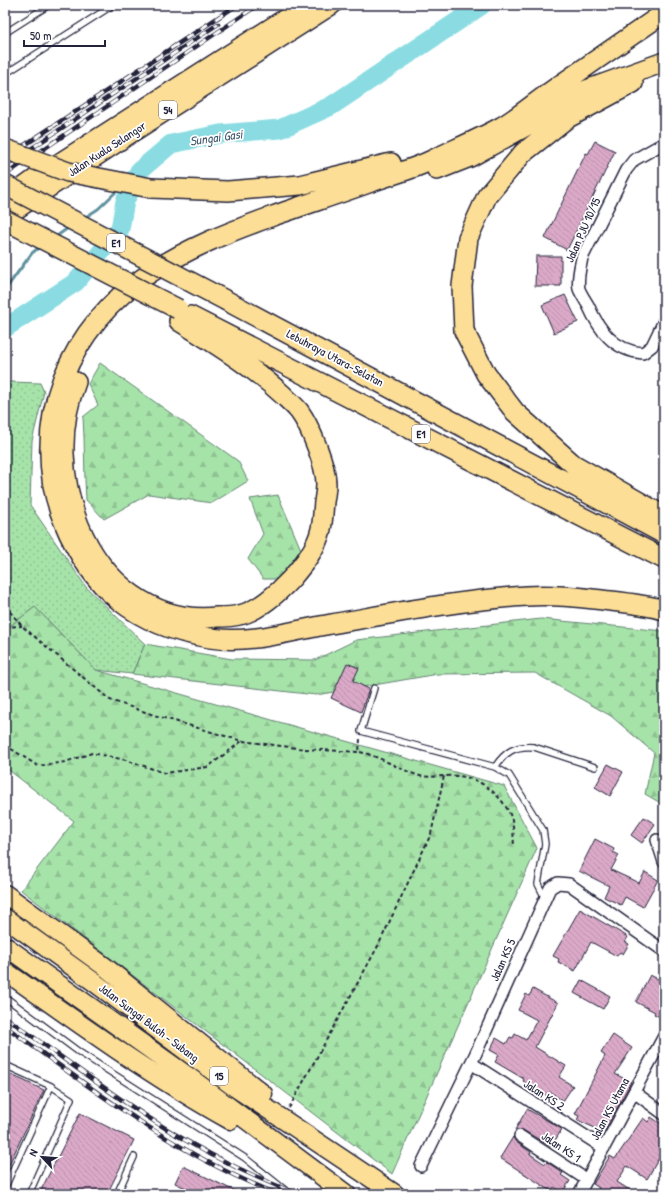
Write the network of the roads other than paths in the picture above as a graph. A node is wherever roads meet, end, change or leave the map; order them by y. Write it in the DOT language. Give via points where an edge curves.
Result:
graph roads {
  1 [pos="49,5"];
  2 [pos="113,5"];
  3 [pos="306,5"];
  4 [pos="332,5"];
  5 [pos="664,13"];
  6 [pos="5,33"];
  7 [pos="664,62"];
  8 [pos="664,66"];
  9 [pos="5,74"];
  10 [pos="554,89"];
  11 [pos="664,143"];
  12 [pos="5,149"];
  13 [pos="5,185"];
  14 [pos="5,200"];
  15 [pos="5,219"];
  16 [pos="179,315"];
  17 [pos="664,321"];
  18 [pos="664,516"];
  19 [pos="664,534"];
  20 [pos="664,559"];
  21 [pos="664,610"];
  22 [pos="374,688"];
  23 [pos="495,767"];
  24 [pos="595,767"];
  25 [pos="657,840"];
  26 [pos="664,862"];
  27 [pos="5,894"];
  28 [pos="545,898"];
  29 [pos="5,918"];
  30 [pos="5,946"];
  31 [pos="664,951"];
  32 [pos="5,972"];
  33 [pos="5,997"];
  34 [pos="664,1036"];
  35 [pos="471,1063"];
  36 [pos="5,1065"];
  37 [pos="51,1086"];
  38 [pos="634,1092"];
  39 [pos="664,1114"];
  40 [pos="520,1136"];
  41 [pos="604,1148"];
  42 [pos="286,1151"];
  43 [pos="134,1157"];
  44 [pos="350,1163"];
  45 [pos="421,1166"];
  46 [pos="587,1180"];
  47 [pos="5,1187"];
  48 [pos="29,1194"];
  49 [pos="117,1194"];
  50 [pos="290,1194"];
  51 [pos="346,1194"];
  52 [pos="395,1194"];
  53 [pos="579,1194"];
  1 -- 6 [label="lane"];
  2 -- 9 [label="lane"];
  3 -- 14 [label="highway, Jalan Kuala Selangor / 54"];
  4 -- 15 [label="highway, Jalan Kuala Selangor / 54" via="130,134"];
  5 -- 10 [label="highway"];
  7 -- 16 [label="highway" via="581,92 470,157 190,260 152,281 100,335 77,380 68,404 65,426 66,480 75,517 90,549 125,589 156,609 176,616 199,619 241,615 277,595 306,562 321,530 326,483 315,442 299,411 265,379"];
  8 -- 18 [label="highway" via="566,119 523,153 488,196 468,238 462,286 464,331 486,374 515,412 573,464"];
  10 -- 12 [label="highway, bridge" via="456,139 383,166 300,185 228,191 151,188 68,172"];
  10 -- 21 [label="highway" via="503,126 426,162 228,232 177,255 133,284 112,303 88,331 73,356 59,390 50,438 54,491 61,516 90,572 126,608 177,631 214,638 250,638 449,604 531,595 589,598"];
  11 -- 17 [label="street, Jalan PJU 10/15" via="634,160 626,170 582,258 578,274 582,295 594,319 611,342 632,352 643,353 652,346"];
  13 -- 19 [label="highway, Lebuhraya Utara–Selatan / E1, bridge"];
  15 -- 16 [label="highway, E1, bridge" via="108,273"];
  16 -- 20 [label="highway, E1"];
  22 -- 23 [label="lane" via="361,732"];
  23 -- 24 [label="lane" via="508,752 525,746"];
  23 -- 28 [label="lane" via="509,775 543,830 545,844 538,884"];
  25 -- 26 [label="street"];
  27 -- 44 [label="highway" via="104,966"];
  28 -- 31 [label="street, Jalan KS 5" via="550,888 558,883 569,884"];
  28 -- 35 [label="street, Jalan KS 5"];
  29 -- 44 [label="highway, Jalan Sungai Buloh - Subang / 15" via="233,1086"];
  30 -- 42 [label="highway, Jalan Sungai Buloh - Subang / 15" via="189,1077"];
  32 -- 42 [label="highway" via="189,1097"];
  33 -- 50 [label="lane" via="79,1052 245,1158"];
  34 -- 38 [label="street, Jalan KS Utama"];
  35 -- 41 [label="street, Jalan KS 2"];
  35 -- 45 [label="street, Jalan KS 5"];
  36 -- 37 [label="lane"];
  37 -- 47 [label="lane"];
  37 -- 48 [label="lane" via="71,1099"];
  38 -- 39 [label="street"];
  38 -- 41 [label="street, Jalan KS Utama"];
  40 -- 46 [label="street, Jalan KS 1"];
  41 -- 46 [label="street, Jalan KS Utama"];
  42 -- 51 [label="highway, Jalan Sungai Buloh - Subang / 15"];
  43 -- 49 [label="lane"];
  44 -- 52 [label="highway, Jalan Sungai Buloh - Subang / 15"];
  46 -- 53 [label="street, Jalan KS Utama"];
}
